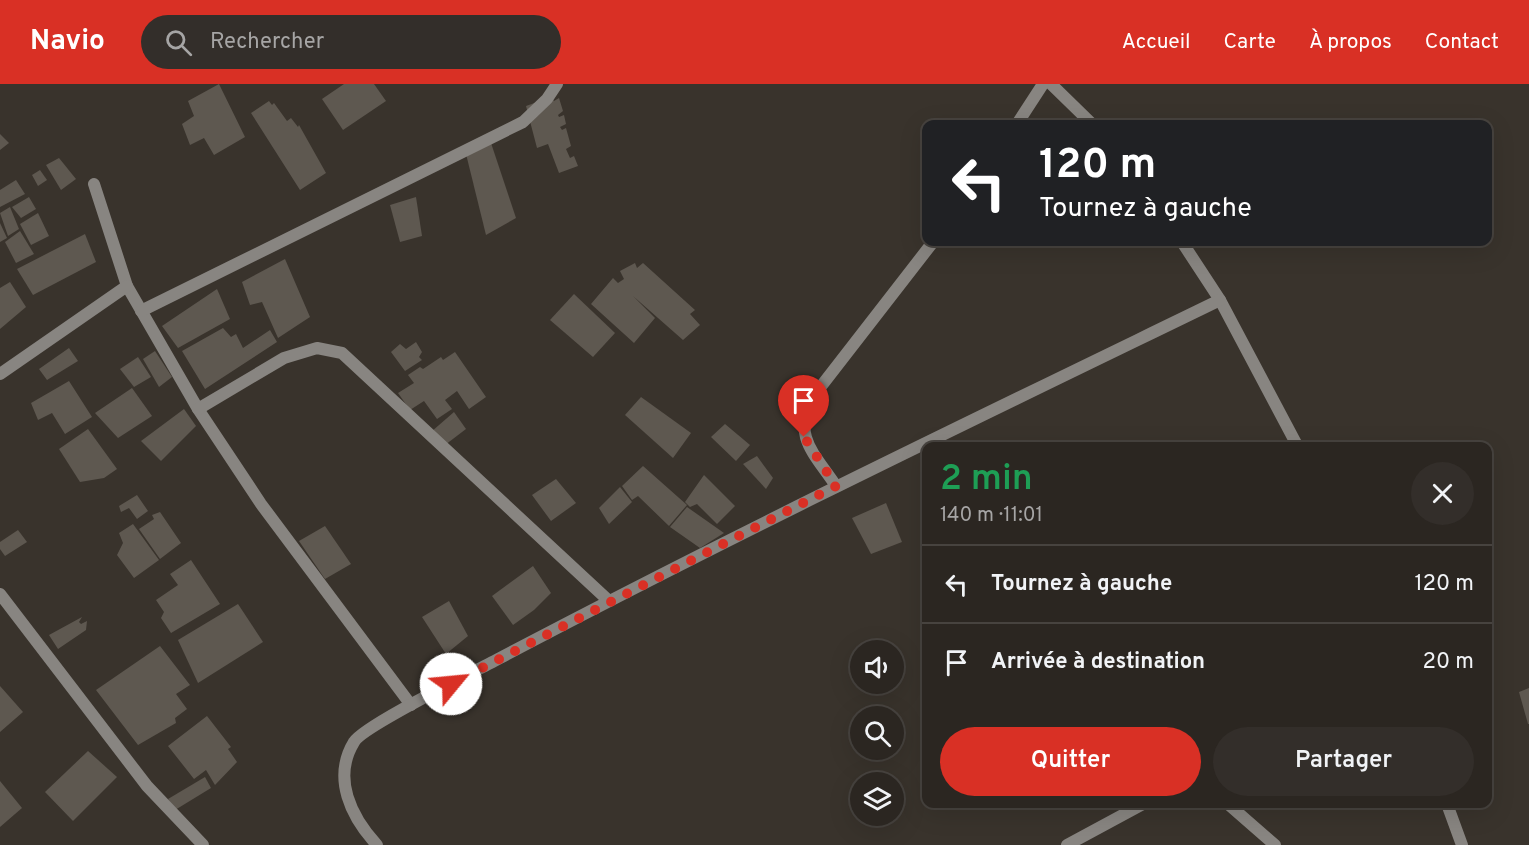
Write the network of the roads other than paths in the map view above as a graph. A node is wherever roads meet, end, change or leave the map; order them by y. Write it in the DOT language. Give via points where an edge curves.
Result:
graph roads {
  1 [pos="557,84"];
  2 [pos="1043,84"];
  3 [pos="1051,84"];
  4 [pos="1020,120"];
  5 [pos="1088,120"];
  6 [pos="94,184"];
  7 [pos="930,246"];
  8 [pos="1185,246"];
  9 [pos="127,286"];
  10 [pos="1220,300"];
  11 [pos="141,311"];
  12 [pos="0,374"];
  13 [pos="198,409"];
  14 [pos="927,442"];
  15 [pos="1295,442"];
  16 [pos="922,444"];
  17 [pos="836,486"];
  18 [pos="0,594"];
  19 [pos="609,601"];
  20 [pos="411,705"];
  21 [pos="1136,808"];
  22 [pos="1233,808"];
  23 [pos="1448,808"];
  24 [pos="203,845"];
  25 [pos="377,845"];
  26 [pos="1067,845"];
  27 [pos="1275,845"];
  28 [pos="1461,845"];
  1 -- 11 [label="street" via="523,122"];
  2 -- 4 [label="street"];
  3 -- 5 [label="street"];
  6 -- 9 [label="street"];
  7 -- 17 [label="street" via="812,398 804,414 804,437"];
  8 -- 10 [label="street"];
  9 -- 11 [label="street"];
  9 -- 12 [label="street"];
  10 -- 14 [label="street"];
  10 -- 15 [label="street"];
  11 -- 13 [label="street"];
  13 -- 19 [label="street" via="284,358 317,348 342,353"];
  13 -- 20 [label="street" via="261,504"];
  16 -- 17 [label="street"];
  17 -- 19 [label="street"];
  18 -- 24 [label="street" via="147,786"];
  19 -- 20 [label="street"];
  20 -- 25 [label="street" via="355,739 342,769 348,798 362,829"];
  21 -- 26 [label="street"];
  22 -- 27 [label="street"];
  23 -- 28 [label="street"];
}
